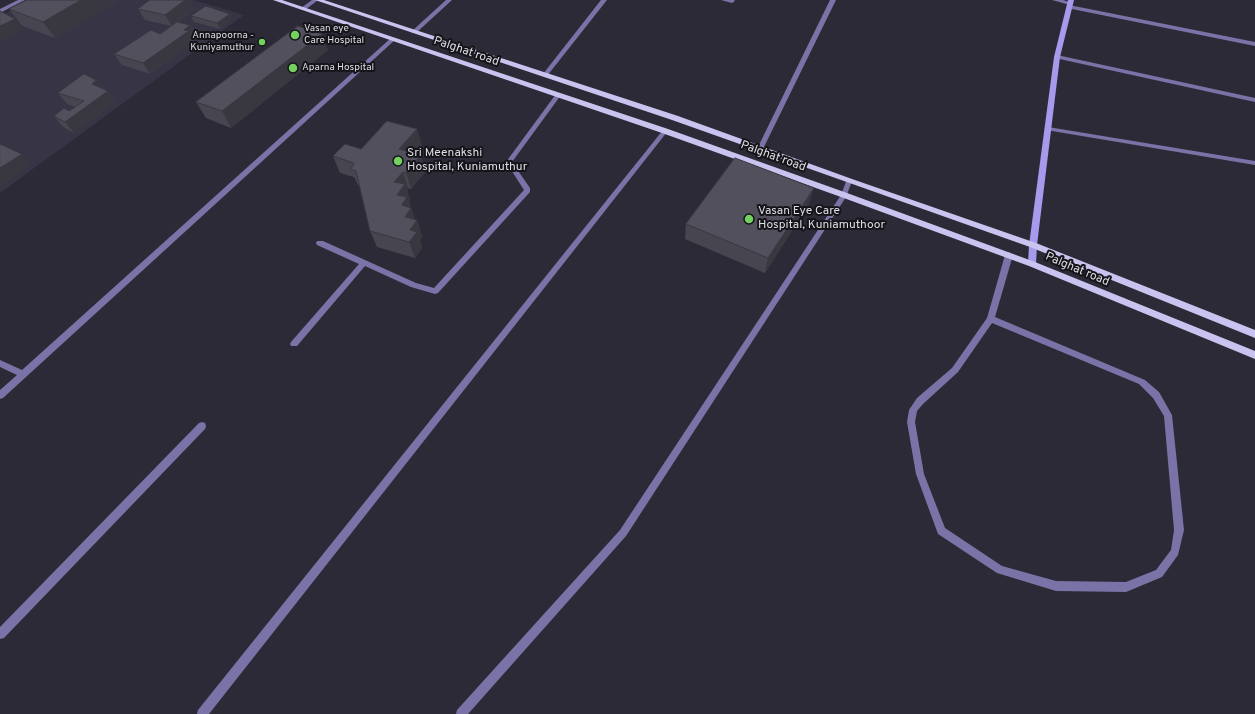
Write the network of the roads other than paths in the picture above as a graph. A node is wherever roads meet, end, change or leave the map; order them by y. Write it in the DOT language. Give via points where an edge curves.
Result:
graph roads {
  1 [pos="22,0"];
  2 [pos="276,0"];
  3 [pos="316,0"];
  4 [pos="449,0"];
  5 [pos="604,0"];
  6 [pos="724,0"];
  7 [pos="833,0"];
  8 [pos="1055,0"];
  9 [pos="732,2"];
  10 [pos="1070,4"];
  11 [pos="303,9"];
  12 [pos="0,11"];
  13 [pos="414,32"];
  14 [pos="393,39"];
  15 [pos="1255,44"];
  16 [pos="1057,57"];
  17 [pos="545,75"];
  18 [pos="558,95"];
  19 [pos="1255,100"];
  20 [pos="1048,129"];
  21 [pos="665,131"];
  22 [pos="760,149"];
  23 [pos="1255,163"];
  24 [pos="849,181"];
  25 [pos="844,195"];
  26 [pos="320,243"];
  27 [pos="1033,245"];
  28 [pos="1009,255"];
  29 [pos="364,263"];
  30 [pos="1032,264"];
  31 [pos="991,319"];
  32 [pos="1255,334"];
  33 [pos="294,344"];
  34 [pos="1255,355"];
  35 [pos="0,363"];
  36 [pos="23,374"];
  37 [pos="0,395"];
  38 [pos="202,426"];
  39 [pos="0,634"];
  40 [pos="463,713"];
  41 [pos="202,714"];
  1 -- 12 [label="street"];
  2 -- 11 [label="main road, Palghat road"];
  3 -- 11 [label="street"];
  3 -- 13 [label="main road, Palghat road"];
  4 -- 13 [label="street"];
  5 -- 17 [label="street"];
  6 -- 9 [label="street"];
  7 -- 22 [label="street"];
  8 -- 10 [label="street"];
  10 -- 15 [label="street"];
  10 -- 16 [label="street"];
  11 -- 14 [label="main road, Palghat road"];
  13 -- 17 [label="main road, Palghat road"];
  14 -- 18 [label="main road, Palghat road"];
  14 -- 36 [label="street"];
  16 -- 19 [label="street"];
  16 -- 20 [label="street"];
  17 -- 22 [label="main road, Palghat road"];
  18 -- 21 [label="main road, Palghat road"];
  18 -- 29 [label="street" via="509,162 528,190 435,291 414,285"];
  20 -- 23 [label="street"];
  20 -- 27 [label="street"];
  21 -- 25 [label="main road, Palghat road"];
  21 -- 41 [label="street"];
  22 -- 24 [label="main road, Palghat road"];
  24 -- 25 [label="street"];
  24 -- 27 [label="main road, Palghat road"];
  25 -- 28 [label="main road, Palghat road"];
  25 -- 40 [label="street" via="623,533"];
  26 -- 29 [label="street"];
  27 -- 30 [label="street"];
  27 -- 32 [label="main road, Palghat road"];
  28 -- 30 [label="main road, Palghat road"];
  28 -- 31 [label="street"];
  29 -- 33 [label="street"];
  30 -- 34 [label="main road, Palghat road"];
  31 -- 31 [label="street" via="955,370 920,400 913,410 911,422 920,474 941,532 1000,570 1056,586 1126,587 1159,574 1175,552 1180,530 1168,415 1156,395 1142,382"];
  35 -- 36 [label="street"];
  36 -- 37 [label="street"];
  38 -- 39 [label="street"];
}
